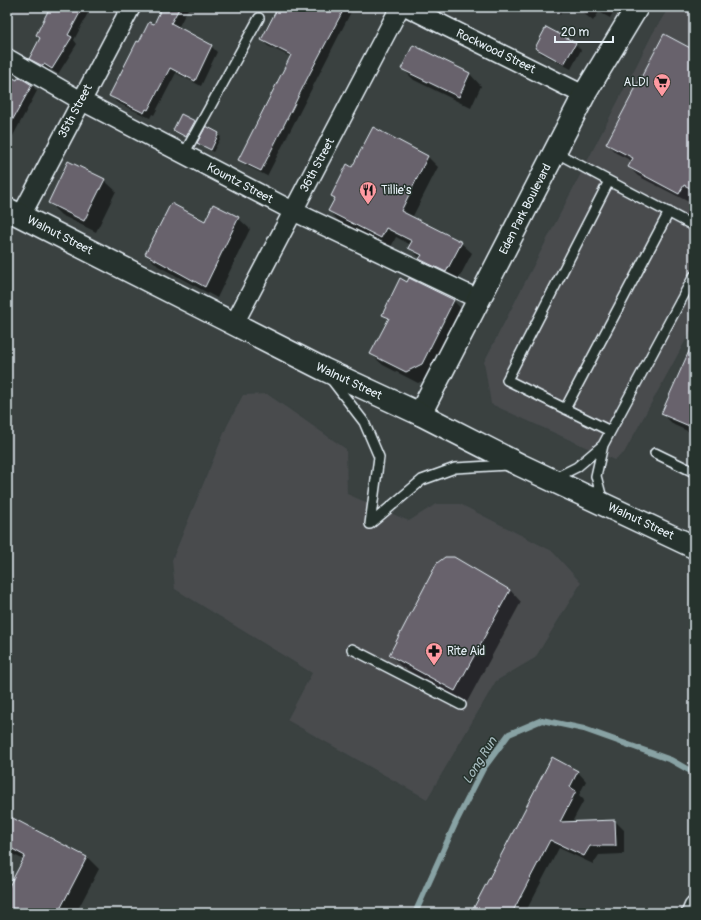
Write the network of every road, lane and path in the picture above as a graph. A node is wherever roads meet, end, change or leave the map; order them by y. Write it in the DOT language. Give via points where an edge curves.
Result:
graph roads {
  1 [pos="130,7"];
  2 [pos="400,7"];
  3 [pos="407,7"];
  4 [pos="637,7"];
  5 [pos="259,18"];
  6 [pos="7,58"];
  7 [pos="584,95"];
  8 [pos="80,100"];
  9 [pos="555,152"];
  10 [pos="184,154"];
  11 [pos="609,181"];
  12 [pos="293,211"];
  13 [pos="14,212"];
  14 [pos="669,212"];
  15 [pos="694,226"];
  16 [pos="694,276"];
  17 [pos="478,299"];
  18 [pos="234,324"];
  19 [pos="323,369"];
  20 [pos="565,408"];
  21 [pos="420,414"];
  22 [pos="610,431"];
  23 [pos="603,445"];
  24 [pos="655,453"];
  25 [pos="520,465"];
  26 [pos="694,472"];
  27 [pos="552,480"];
  28 [pos="603,504"];
  29 [pos="694,547"];
  30 [pos="352,649"];
  31 [pos="461,705"];
  32 [pos="694,906"];
  33 [pos="691,913"];
  1 -- 8 [label="street, 35th Street"];
  2 -- 12 [label="street, 36th Street"];
  3 -- 7 [label="street, Rockwood Street"];
  4 -- 7 [label="main road, Eden Park Boulevard"];
  5 -- 10 [label="lane"];
  6 -- 8 [label="street, Kountz Street"];
  7 -- 9 [label="main road, Eden Park Boulevard"];
  8 -- 10 [label="street, Kountz Street"];
  8 -- 13 [label="street, 35th Street"];
  9 -- 11 [label="lane"];
  9 -- 17 [label="main road, Eden Park Boulevard"];
  10 -- 12 [label="street, Kountz Street"];
  11 -- 14 [label="lane"];
  11 -- 20 [label="lane" via="507,380"];
  12 -- 17 [label="street, Kountz Street"];
  12 -- 18 [label="street, 36th Street"];
  13 -- 18 [label="main road, Walnut Street"];
  14 -- 15 [label="lane"];
  14 -- 20 [label="lane"];
  16 -- 22 [label="lane"];
  17 -- 21 [label="main road, Eden Park Boulevard"];
  18 -- 19 [label="main road, Walnut Street"];
  19 -- 21 [label="main road, Walnut Street"];
  19 -- 25 [label="lane" via="364,422 379,457 370,524 422,480 455,468"];
  20 -- 22 [label="lane"];
  21 -- 25 [label="main road, Walnut Street"];
  22 -- 23 [label="lane"];
  23 -- 27 [label="lane" via="577,467"];
  23 -- 28 [label="lane" via="596,476"];
  24 -- 26 [label="lane"];
  25 -- 27 [label="main road, Walnut Street"];
  27 -- 28 [label="main road, Walnut Street"];
  28 -- 29 [label="main road, Walnut Street"];
  30 -- 31 [label="lane"];
  32 -- 33 [label="street"];
}
